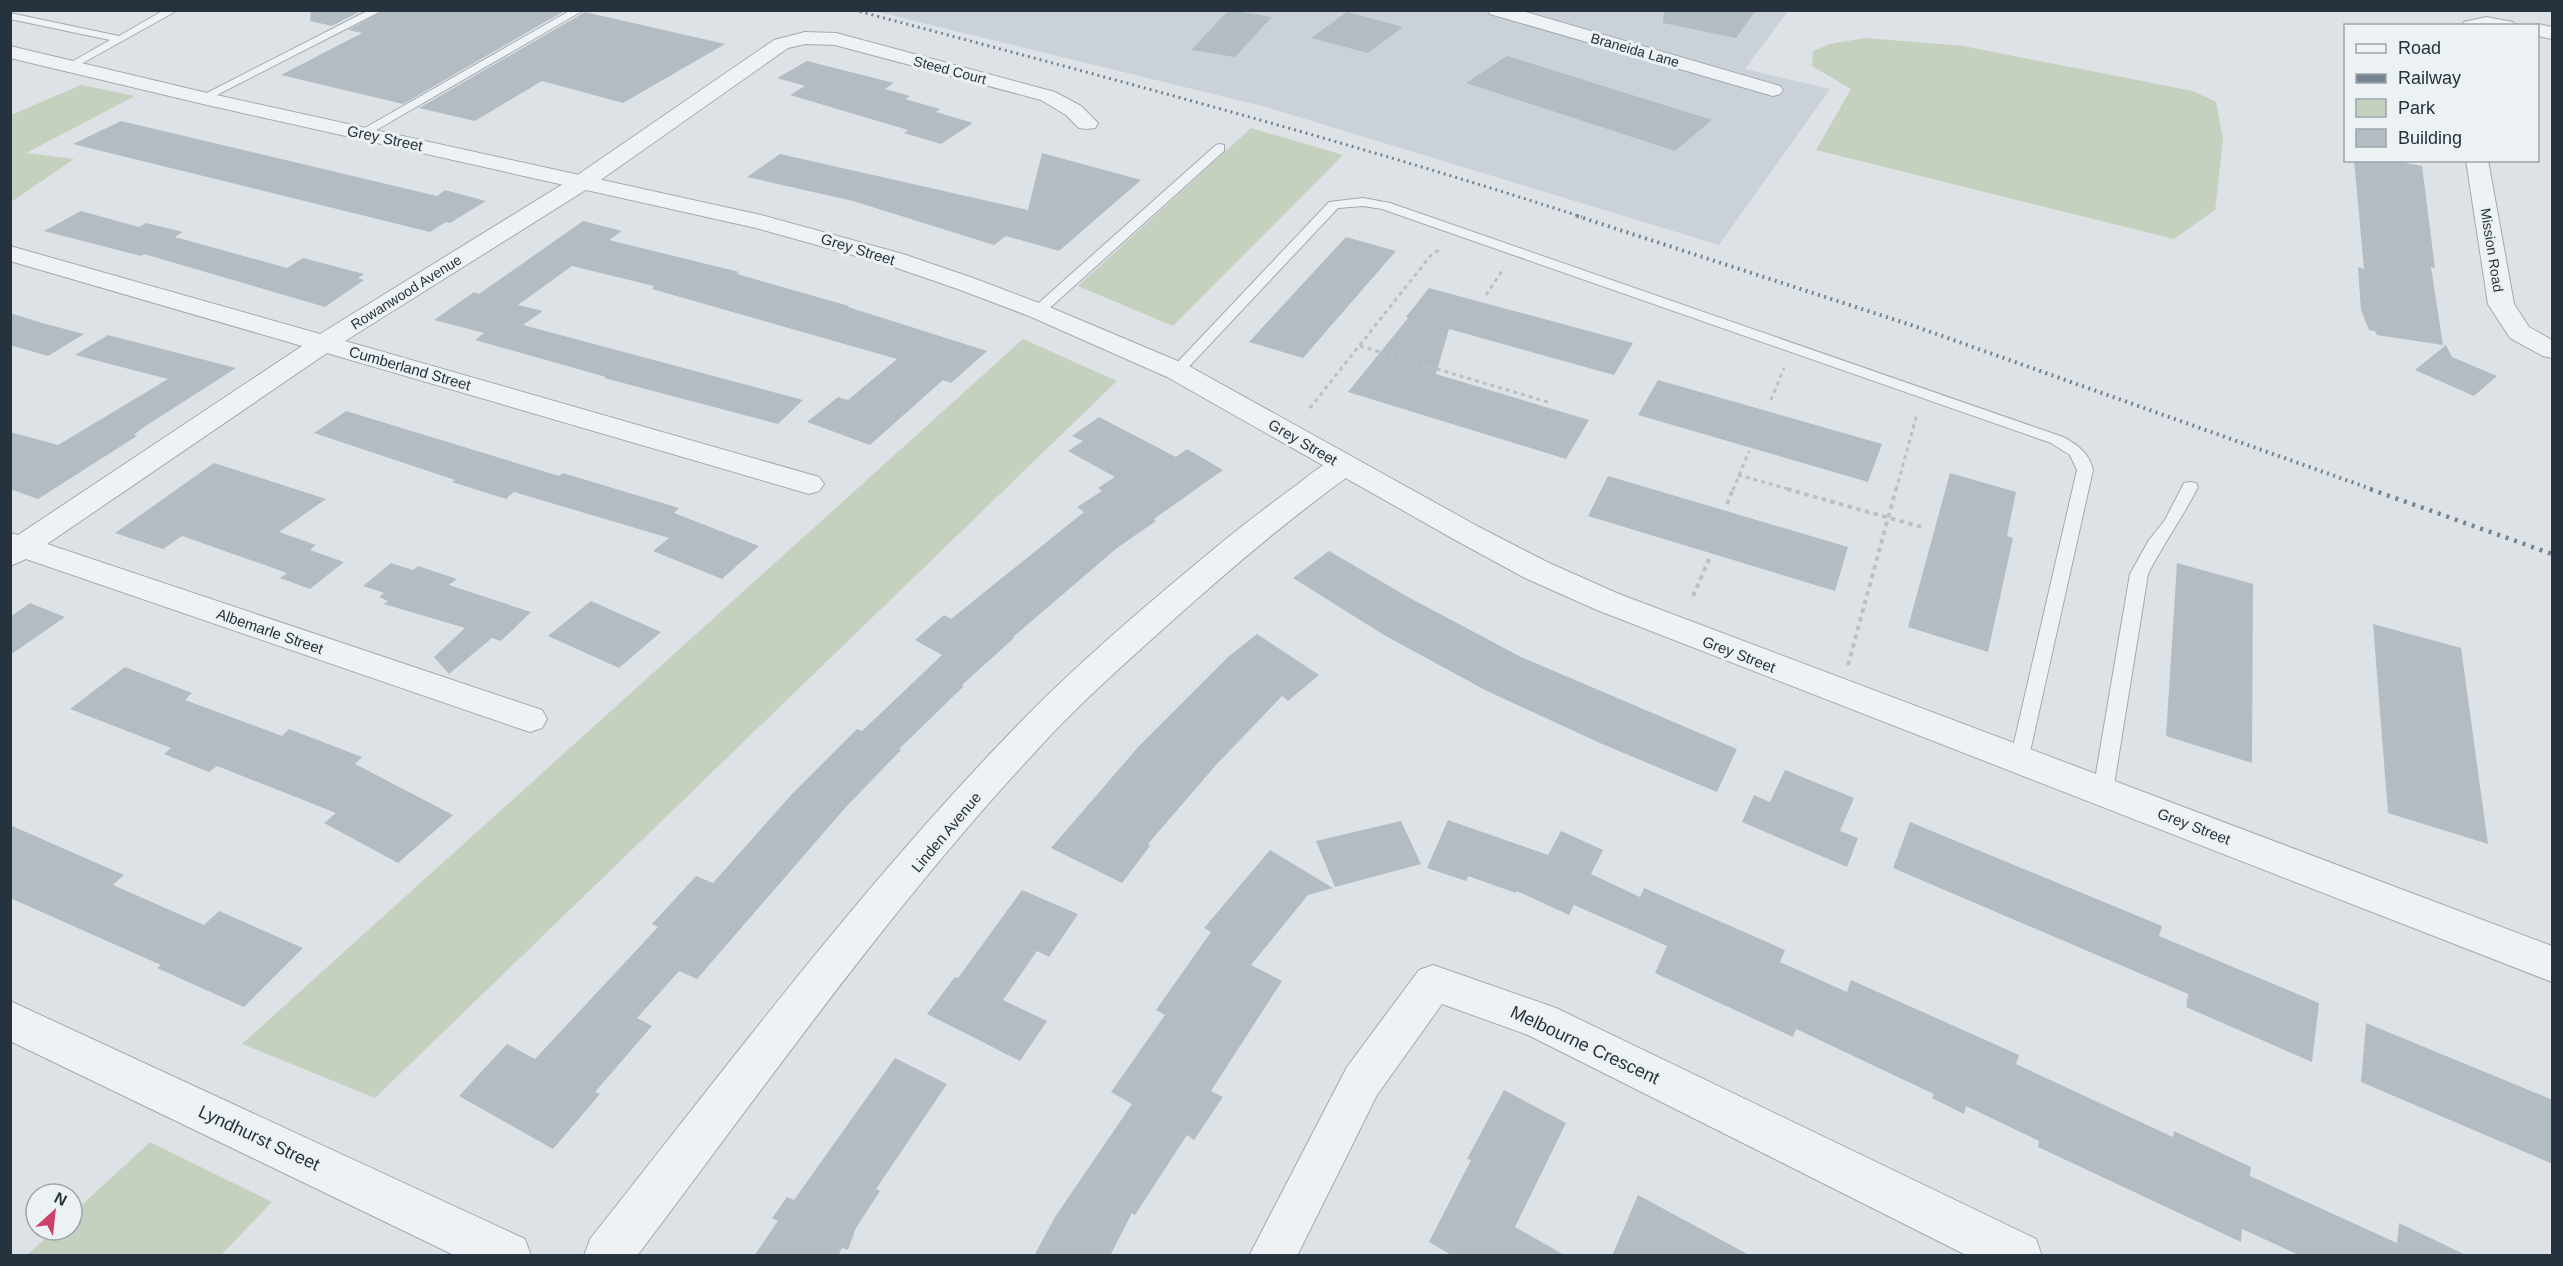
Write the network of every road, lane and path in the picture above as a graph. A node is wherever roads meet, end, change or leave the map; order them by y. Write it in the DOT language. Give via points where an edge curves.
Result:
graph roads {
  1 [pos="173,10"];
  2 [pos="378,10"];
  3 [pos="579,10"];
  4 [pos="1497,10"];
  5 [pos="10,16"];
  6 [pos="805,38"];
  7 [pos="119,39"];
  8 [pos="10,52"];
  9 [pos="72,66"];
  10 [pos="1773,90"];
  11 [pos="203,98"];
  12 [pos="1087,123"];
  13 [pos="362,133"];
  14 [pos="1220,148"];
  15 [pos="2476,162"];
  16 [pos="584,181"];
  17 [pos="1462,233"];
  18 [pos="1516,251"];
  19 [pos="10,253"];
  20 [pos="1486,295"];
  21 [pos="1038,311"];
  22 [pos="323,344"];
  23 [pos="1360,346"];
  24 [pos="1792,348"];
  25 [pos="2553,350"];
  26 [pos="1177,371"];
  27 [pos="1922,393"];
  28 [pos="1771,400"];
  29 [pos="1551,403"];
  30 [pos="1310,408"];
  31 [pos="1749,451"];
  32 [pos="1344,465"];
  33 [pos="1738,475"];
  34 [pos="809,484"];
  35 [pos="2190,487"];
  36 [pos="1727,504"];
  37 [pos="1888,518"];
  38 [pos="1925,528"];
  39 [pos="14,549"];
  40 [pos="1710,557"];
  41 [pos="1693,596"];
  42 [pos="1840,692"];
  43 [pos="530,718"];
  44 [pos="2020,760"];
  45 [pos="2103,791"];
  46 [pos="2553,964"];
  47 [pos="10,1020"];
  48 [pos="1964,1243"];
  49 [pos="508,1256"];
  50 [pos="607,1256"];
  51 [pos="1272,1256"];
  52 [pos="2019,1256"];
  1 -- 7 [label="lane"];
  2 -- 11 [label="lane"];
  3 -- 13 [label="lane"];
  4 -- 10 [label="street, Braneida Lane"];
  5 -- 7 [label="lane"];
  6 -- 12 [label="street, Steed Court" via="836,39 1048,96 1069,106"];
  6 -- 16 [label="street, Rowanwood Avenue" via="766,52"];
  7 -- 9 [label="lane"];
  8 -- 9 [label="street, Grey Street"];
  9 -- 11 [label="street, Grey Street"];
  11 -- 13 [label="street, Grey Street"];
  13 -- 16 [label="street, Grey Street"];
  14 -- 21 [label="lane"];
  15 -- 25 [label="street, Mission Road" via="2500,304 2520,332"];
  16 -- 21 [label="street, Grey Street" via="823,238"];
  16 -- 22 [label="street, Rowanwood Avenue"];
  17 -- 18 [label="lane"];
  17 -- 23 [label="path" via="1431,255"];
  17 -- 26 [label="lane" via="1385,206 1363,202 1334,205"];
  18 -- 20 [label="path"];
  18 -- 24 [label="lane"];
  19 -- 22 [label="street, Cumberland Street"];
  21 -- 26 [label="street, Grey Street"];
  22 -- 34 [label="street, Cumberland Street"];
  22 -- 39 [label="street, Rowanwood Avenue"];
  23 -- 29 [label="path"];
  23 -- 30 [label="path"];
  24 -- 27 [label="lane"];
  24 -- 28 [label="path"];
  26 -- 32 [label="street, Grey Street"];
  27 -- 37 [label="path"];
  27 -- 44 [label="lane" via="2057,440 2082,458 2085,470"];
  31 -- 33 [label="path"];
  32 -- 42 [label="street, Grey Street" via="1536,570 1674,629"];
  32 -- 50 [label="street, Linden Avenue" via="1200,577 1098,668 1008,758 828,971"];
  33 -- 36 [label="path"];
  33 -- 37 [label="path"];
  35 -- 45 [label="lane" via="2139,574"];
  37 -- 38 [label="path"];
  37 -- 42 [label="path"];
  39 -- 43 [label="street, Albemarle Street"];
  40 -- 41 [label="path"];
  42 -- 44 [label="street, Grey Street"];
  44 -- 45 [label="street, Grey Street"];
  45 -- 46 [label="street, Grey Street"];
  47 -- 49 [label="street, Lyndhurst Street"];
  48 -- 51 [label="street, Melbourne Crescent" via="1541,1021 1433,983 1362,1081"];
  48 -- 52 [label="street, Melbourne Crescent"];
}
